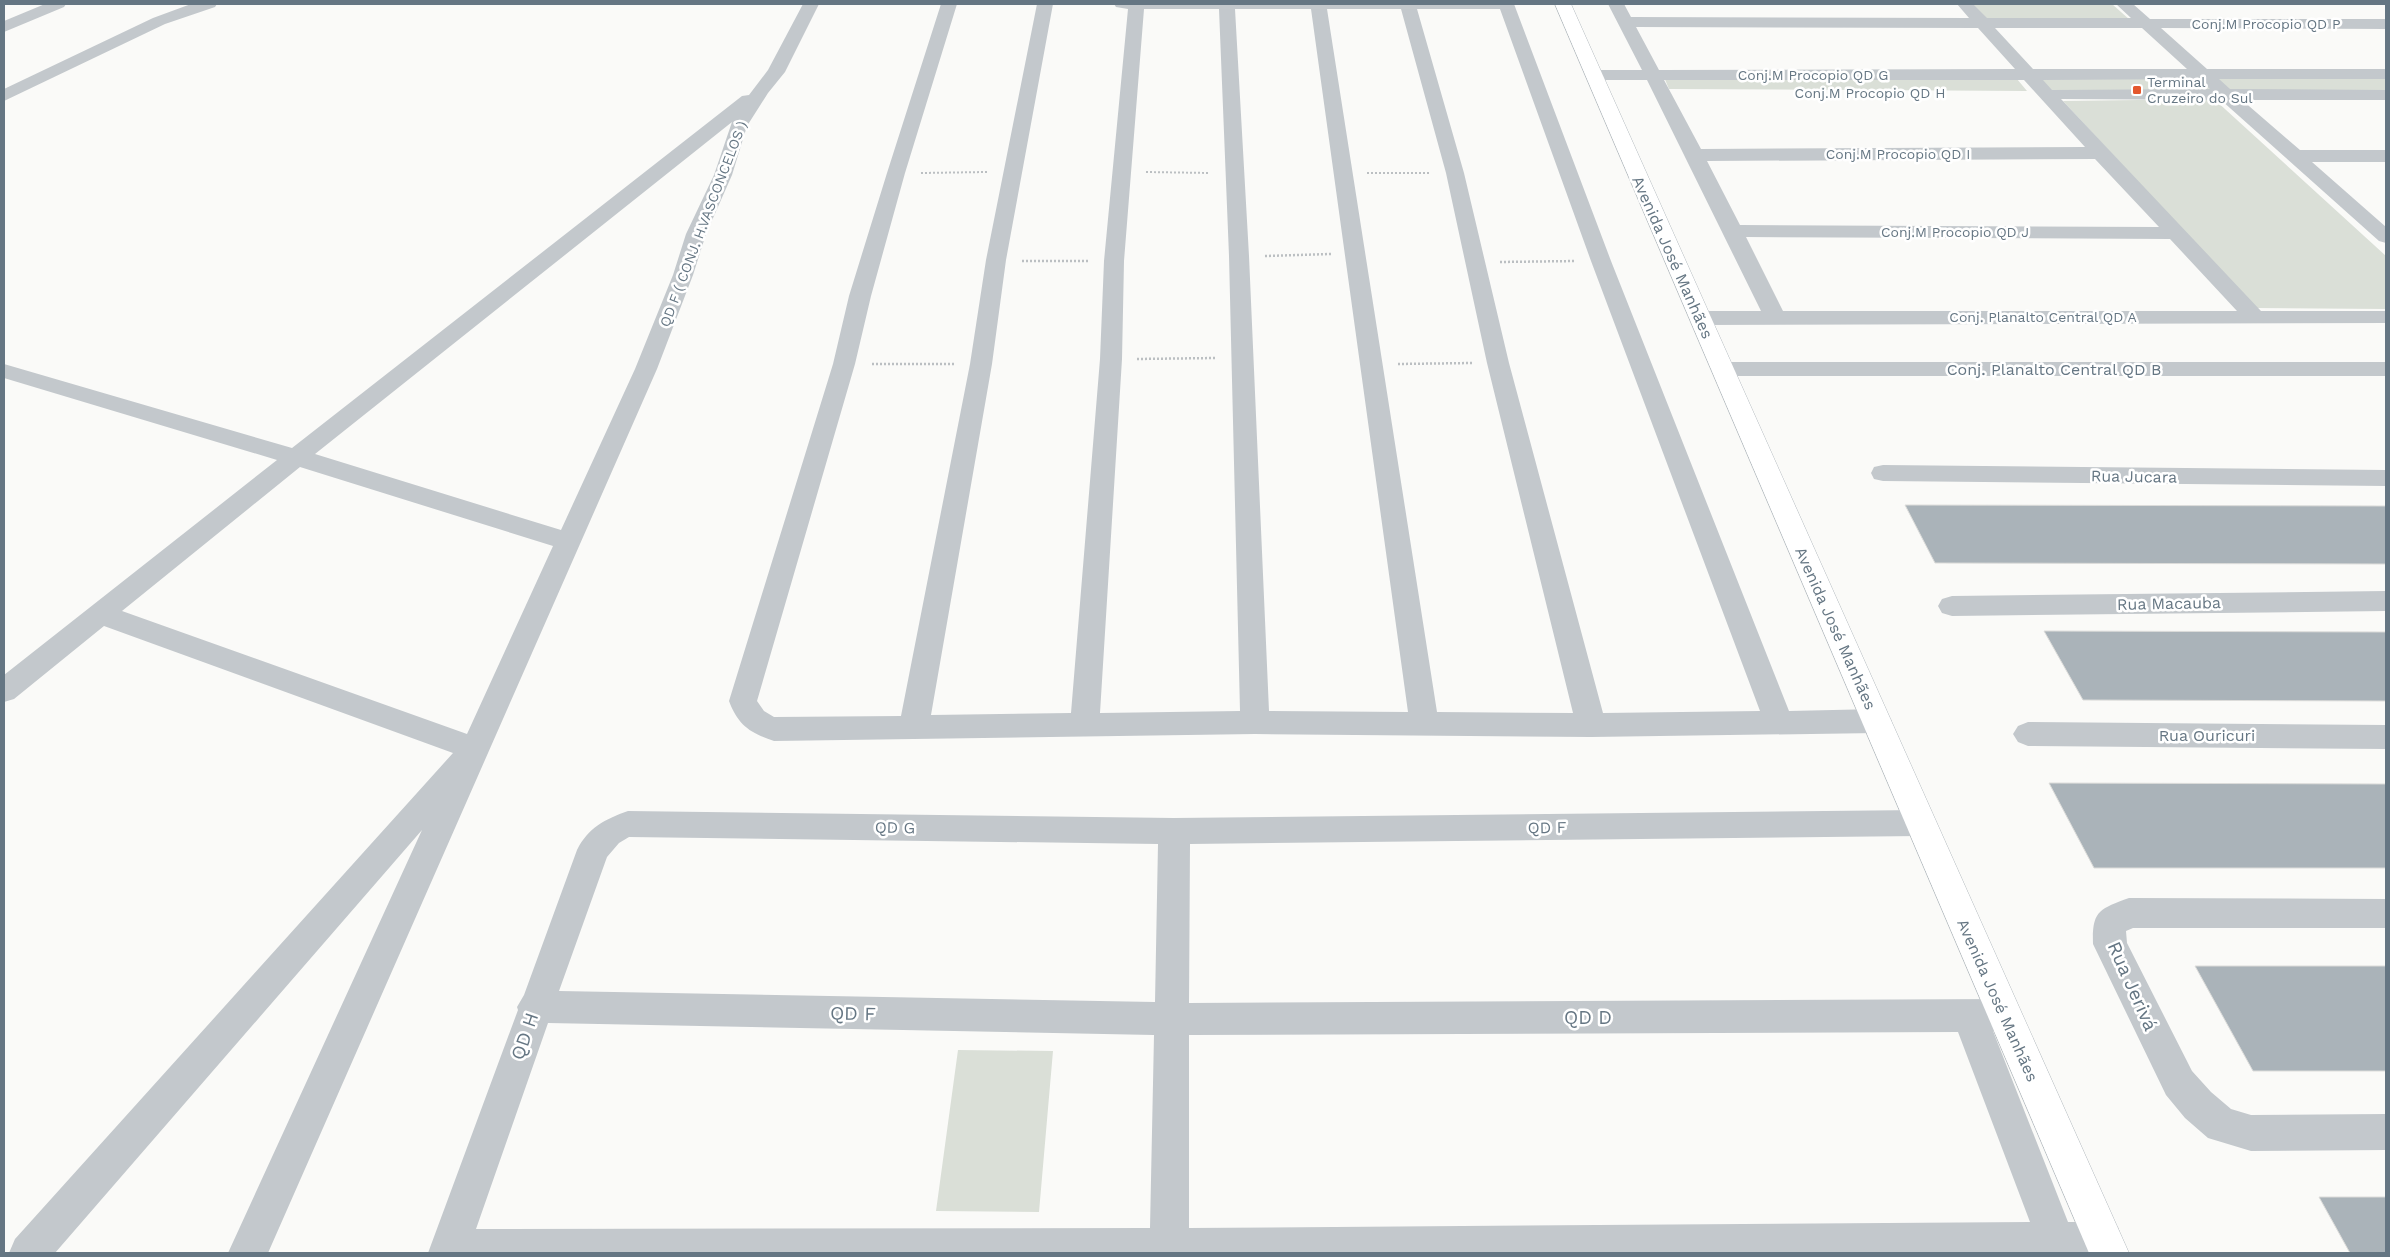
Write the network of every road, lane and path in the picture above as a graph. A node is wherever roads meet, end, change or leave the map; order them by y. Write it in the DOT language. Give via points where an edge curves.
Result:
graph roads {
  1 [pos="58,4"];
  2 [pos="209,4"];
  3 [pos="812,4"];
  4 [pos="949,4"];
  5 [pos="1045,4"];
  6 [pos="1122,4"];
  7 [pos="1136,4"];
  8 [pos="1227,4"];
  9 [pos="1318,4"];
  10 [pos="1506,4"];
  11 [pos="1563,4"];
  12 [pos="1616,4"];
  13 [pos="1965,4"];
  14 [pos="2124,4"];
  15 [pos="1408,5"];
  16 [pos="1626,22"];
  17 [pos="1984,24"];
  18 [pos="2146,24"];
  19 [pos="2386,24"];
  20 [pos="4,27"];
  21 [pos="2204,74"];
  22 [pos="2386,74"];
  23 [pos="2031,75"];
  24 [pos="1658,84"];
  25 [pos="1613,88"];
  26 [pos="761,90"];
  27 [pos="1681,92"];
  28 [pos="2018,94"];
  29 [pos="2048,94"];
  30 [pos="2226,95"];
  31 [pos="2386,95"];
  32 [pos="4,96"];
  33 [pos="2100,153"];
  34 [pos="1695,155"];
  35 [pos="2295,156"];
  36 [pos="2386,156"];
  37 [pos="1012,172"];
  38 [pos="1122,172"];
  39 [pos="1455,172"];
  40 [pos="896,173"];
  41 [pos="1236,173"];
  42 [pos="1342,173"];
  43 [pos="1733,231"];
  44 [pos="2177,233"];
  45 [pos="2384,233"];
  46 [pos="1354,254"];
  47 [pos="1239,256"];
  48 [pos="996,260"];
  49 [pos="1114,261"];
  50 [pos="1601,261"];
  51 [pos="1474,262"];
  52 [pos="1775,317"];
  53 [pos="2386,317"];
  54 [pos="1701,318"];
  55 [pos="2256,318"];
  56 [pos="1242,358"];
  57 [pos="1111,359"];
  58 [pos="1498,363"];
  59 [pos="844,364"];
  60 [pos="981,364"];
  61 [pos="1370,364"];
  62 [pos="2386,368"];
  63 [pos="1722,369"];
  64 [pos="4,371"];
  65 [pos="296,457"];
  66 [pos="1883,473"];
  67 [pos="2386,478"];
  68 [pos="568,541"];
  69 [pos="2386,601"];
  70 [pos="1952,606"];
  71 [pos="101,614"];
  72 [pos="4,692"];
  73 [pos="1877,721"];
  74 [pos="1255,722"];
  75 [pos="1779,723"];
  76 [pos="1424,724"];
  77 [pos="1084,725"];
  78 [pos="1591,725"];
  79 [pos="914,726"];
  80 [pos="2028,734"];
  81 [pos="2386,737"];
  82 [pos="475,749"];
  83 [pos="1920,823"];
  84 [pos="616,828"];
  85 [pos="1174,831"];
  86 [pos="2386,913"];
  87 [pos="534,1007"];
  88 [pos="2005,1014"];
  89 [pos="1969,1015"];
  90 [pos="1172,1019"];
  91 [pos="2386,1132"];
  92 [pos="2106,1247"];
  93 [pos="2059,1248"];
  94 [pos="448,1251"];
  95 [pos="1169,1251"];
  96 [pos="29,1253"];
  97 [pos="248,1253"];
  1 -- 20 [label="street"];
  2 -- 32 [label="street" via="159,21"];
  3 -- 26 [label="street, QD F ( CONJ. H.VASCONCELOS )" via="776,72"];
  4 -- 40 [label="street"];
  5 -- 37 [label="street"];
  6 -- 7 [label="street"];
  7 -- 8 [label="street"];
  7 -- 38 [label="street"];
  8 -- 9 [label="street"];
  8 -- 41 [label="street"];
  9 -- 15 [label="street"];
  9 -- 42 [label="street"];
  10 -- 15 [label="street"];
  10 -- 50 [label="street"];
  11 -- 25 [label="street, Avenida José Manhães"];
  12 -- 16 [label="street"];
  13 -- 17 [label="street"];
  14 -- 18 [label="street"];
  15 -- 39 [label="street"];
  16 -- 17 [label="street"];
  16 -- 24 [label="street"];
  17 -- 18 [label="street, Conj.M Procopio QD P"];
  17 -- 23 [label="street"];
  18 -- 19 [label="street, Conj.M Procopio QD P"];
  18 -- 21 [label="street"];
  21 -- 22 [label="street"];
  21 -- 23 [label="street, Conj.M Procopio QD G"];
  21 -- 30 [label="street"];
  23 -- 24 [label="street, Conj.M Procopio QD G"];
  23 -- 29 [label="street"];
  24 -- 25 [label="street"];
  24 -- 25 [label="street, Conj.M Procopio QD G"];
  24 -- 27 [label="street"];
  24 -- 34 [label="street"];
  25 -- 54 [label="street, Avenida José Manhães"];
  26 -- 65 [label="street"];
  26 -- 68 [label="street, QD F ( CONJ. H.VASCONCELOS )" via="735,135 723,175 696,234 646,369"];
  28 -- 29 [label="street"];
  29 -- 30 [label="street"];
  29 -- 33 [label="street"];
  30 -- 31 [label="street"];
  30 -- 35 [label="street"];
  33 -- 34 [label="street, Conj.M Procopio QD I"];
  33 -- 44 [label="street"];
  34 -- 43 [label="street"];
  35 -- 36 [label="street"];
  35 -- 45 [label="street"];
  37 -- 40 [label="path"];
  37 -- 48 [label="street"];
  38 -- 41 [label="path"];
  38 -- 49 [label="street"];
  39 -- 42 [label="path"];
  39 -- 51 [label="street"];
  40 -- 59 [label="street"];
  41 -- 47 [label="street"];
  42 -- 46 [label="street"];
  43 -- 44 [label="street, Conj.M Procopio QD J"];
  43 -- 52 [label="street"];
  44 -- 55 [label="street"];
  46 -- 47 [label="path"];
  46 -- 61 [label="street"];
  47 -- 56 [label="street"];
  48 -- 49 [label="path"];
  48 -- 60 [label="street"];
  49 -- 57 [label="street"];
  50 -- 51 [label="path"];
  50 -- 75 [label="street"];
  51 -- 58 [label="street"];
  52 -- 54 [label="street, Conj. Planalto Central QD A"];
  52 -- 55 [label="street, Conj. Planalto Central QD A"];
  53 -- 55 [label="street, Conj. Planalto Central QD A"];
  54 -- 63 [label="street, Avenida José Manhães"];
  56 -- 57 [label="path"];
  56 -- 74 [label="street"];
  57 -- 77 [label="street"];
  58 -- 61 [label="path"];
  58 -- 78 [label="street"];
  59 -- 60 [label="path"];
  59 -- 79 [label="street" via="743,701 748,715 759,725 774,729"];
  60 -- 79 [label="street"];
  61 -- 76 [label="street"];
  62 -- 63 [label="street, Conj. Planalto Central QD B"];
  63 -- 73 [label="street, Avenida José Manhães"];
  64 -- 65 [label="street"];
  65 -- 68 [label="street"];
  65 -- 71 [label="street"];
  66 -- 67 [label="street, Rua Jucara"];
  68 -- 82 [label="street, QD F ( CONJ. H.VASCONCELOS )"];
  69 -- 70 [label="street, Rua Macauba"];
  71 -- 72 [label="street"];
  71 -- 82 [label="street"];
  73 -- 75 [label="street"];
  73 -- 83 [label="street, Avenida José Manhães"];
  74 -- 76 [label="street"];
  74 -- 77 [label="street"];
  75 -- 78 [label="street"];
  76 -- 78 [label="street"];
  77 -- 79 [label="street"];
  80 -- 81 [label="street, Rua Ouricuri"];
  82 -- 96 [label="street"];
  82 -- 97 [label="street, QD F ( CONJ. H.VASCONCELOS )"];
  83 -- 85 [label="street, QD F"];
  83 -- 88 [label="street, Avenida José Manhães"];
  84 -- 85 [label="street, QD G" via="628,824"];
  84 -- 87 [label="street, QD H" via="592,850"];
  85 -- 90 [label="street"];
  86 -- 91 [label="street, Rua Jerivá" via="2129,913 2109,924 2110,944 2179,1082 2221,1125 2251,1133"];
  87 -- 90 [label="street, QD F"];
  87 -- 94 [label="street, QD H"];
  88 -- 89 [label="street, QD D"];
  88 -- 92 [label="street, Avenida José Manhães"];
  89 -- 90 [label="street, QD D"];
  89 -- 93 [label="street"];
  90 -- 95 [label="street"];
  92 -- 93 [label="street"];
  93 -- 95 [label="street"];
  94 -- 95 [label="street"];
}
